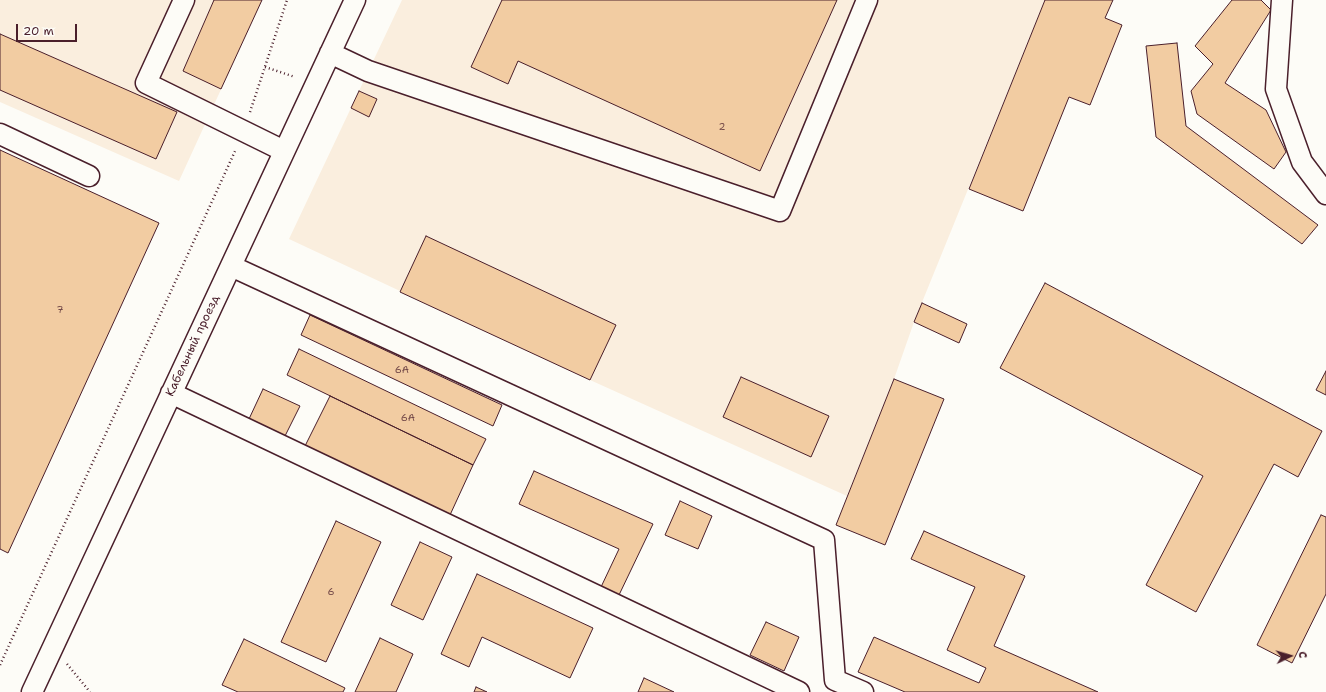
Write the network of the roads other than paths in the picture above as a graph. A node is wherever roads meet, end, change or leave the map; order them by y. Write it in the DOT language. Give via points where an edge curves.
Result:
graph roads {
  1 [pos="184,0"];
  2 [pos="355,0"];
  3 [pos="868,0"];
  4 [pos="1282,0"];
  5 [pos="330,53"];
  6 [pos="0,134"];
  7 [pos="284,151"];
  8 [pos="89,176"];
  9 [pos="1326,194"];
  10 [pos="231,266"];
  11 [pos="171,393"];
  12 [pos="32,692"];
  13 [pos="799,692"];
  14 [pos="863,692"];
  1 -- 7 [label="street" via="146,83"];
  2 -- 5 [label="street, Кабельный проезд"];
  3 -- 5 [label="street" via="780,211 368,71"];
  4 -- 9 [label="street" via="1276,89 1302,162"];
  5 -- 7 [label="street, Кабельный проезд"];
  6 -- 8 [label="street"];
  7 -- 10 [label="street, Кабельный проезд"];
  10 -- 11 [label="street, Кабельный проезд"];
  10 -- 14 [label="street" via="824,540 834,680"];
  11 -- 12 [label="street, Кабельный проезд"];
  11 -- 13 [label="street"];
}
